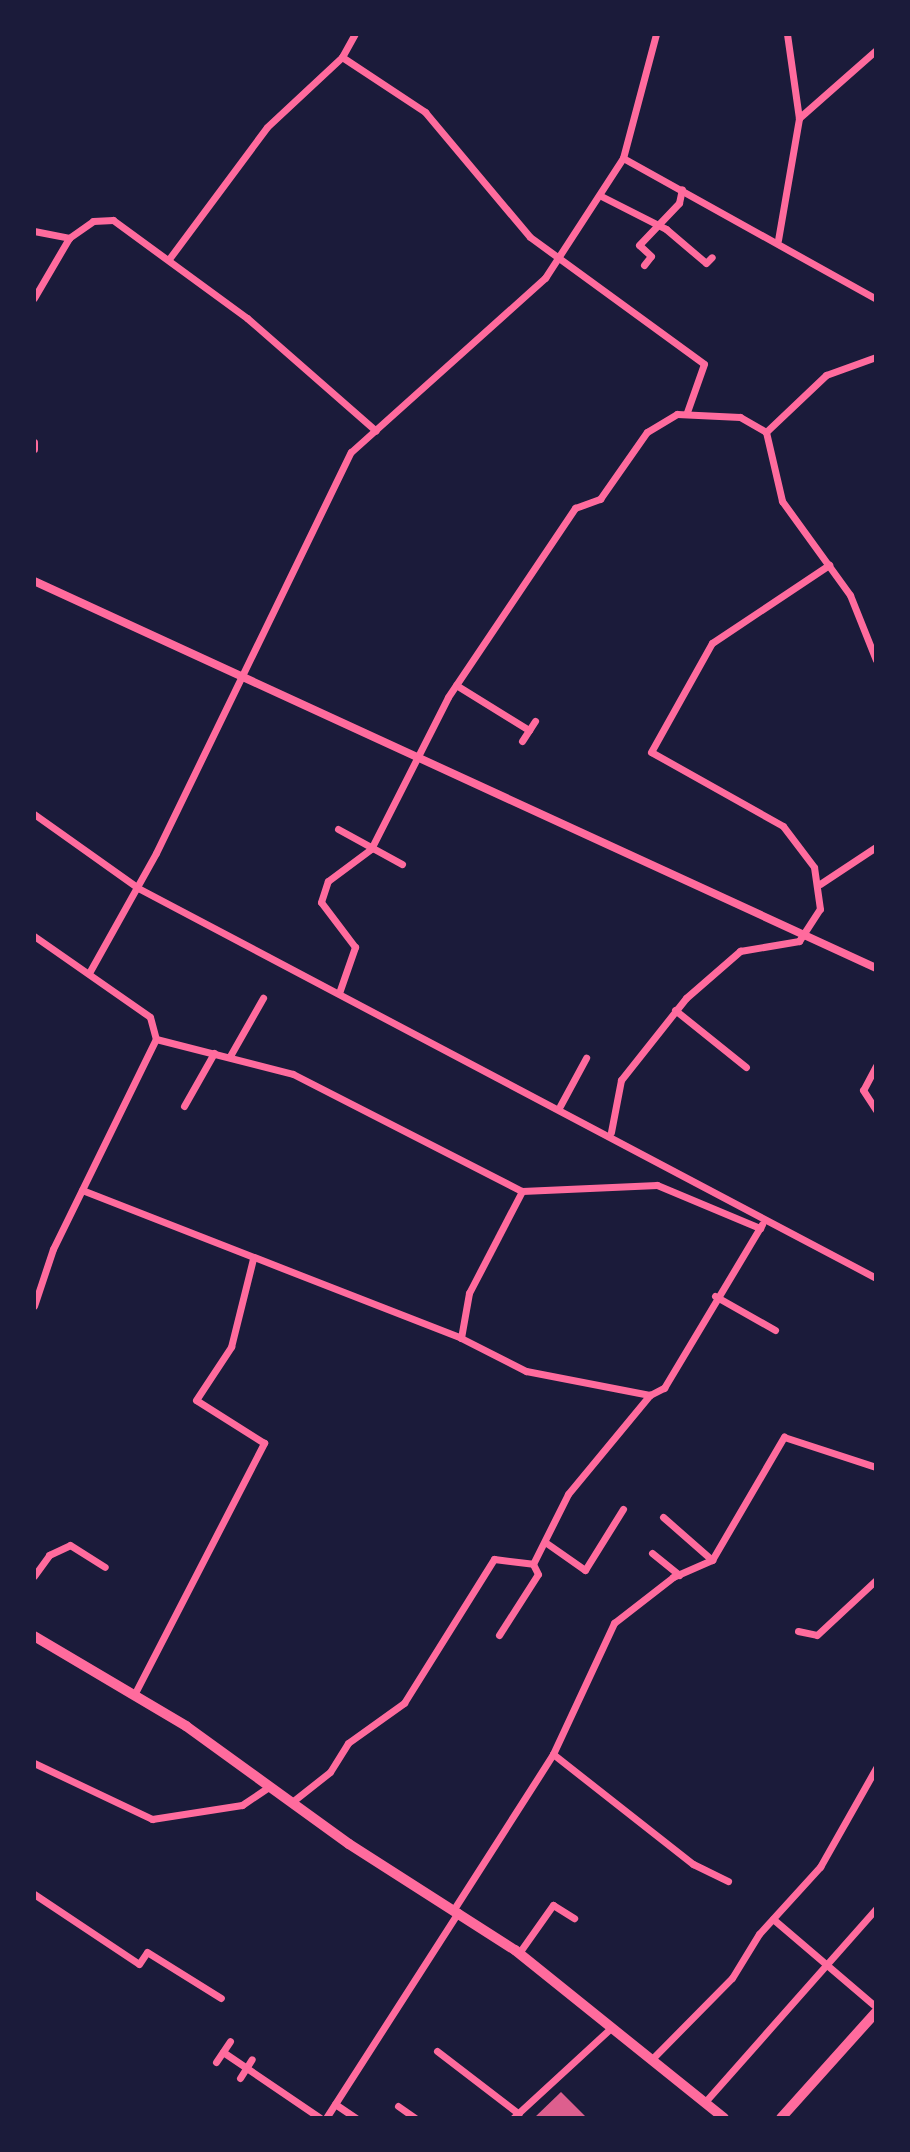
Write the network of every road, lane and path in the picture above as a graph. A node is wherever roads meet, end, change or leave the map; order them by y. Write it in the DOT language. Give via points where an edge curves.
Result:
graph roads {
  1 [pos="355,34"];
  2 [pos="656,34"];
  3 [pos="787,34"];
  4 [pos="876,50"];
  5 [pos="342,57"];
  6 [pos="799,118"];
  7 [pos="623,158"];
  8 [pos="682,189"];
  9 [pos="603,197"];
  10 [pos="658,226"];
  11 [pos="34,231"];
  12 [pos="69,238"];
  13 [pos="778,240"];
  14 [pos="712,257"];
  15 [pos="169,259"];
  16 [pos="559,259"];
  17 [pos="644,265"];
  18 [pos="34,298"];
  19 [pos="876,299"];
  20 [pos="876,357"];
  21 [pos="687,412"];
  22 [pos="376,431"];
  23 [pos="766,432"];
  24 [pos="34,442"];
  25 [pos="34,449"];
  26 [pos="829,565"];
  27 [pos="34,581"];
  28 [pos="876,660"];
  29 [pos="243,677"];
  30 [pos="456,685"];
  31 [pos="494,709"];
  32 [pos="488,719"];
  33 [pos="535,721"];
  34 [pos="529,730"];
  35 [pos="522,741"];
  36 [pos="417,757"];
  37 [pos="34,814"];
  38 [pos="338,829"];
  39 [pos="876,847"];
  40 [pos="371,849"];
  41 [pos="402,864"];
  42 [pos="820,884"];
  43 [pos="138,888"];
  44 [pos="806,935"];
  45 [pos="34,936"];
  46 [pos="876,968"];
  47 [pos="89,973"];
  48 [pos="339,993"];
  49 [pos="263,998"];
  50 [pos="675,1010"];
  51 [pos="156,1039"];
  52 [pos="214,1053"];
  53 [pos="230,1056"];
  54 [pos="586,1058"];
  55 [pos="876,1066"];
  56 [pos="746,1067"];
  57 [pos="184,1106"];
  58 [pos="560,1106"];
  59 [pos="876,1110"];
  60 [pos="611,1132"];
  61 [pos="82,1190"];
  62 [pos="522,1191"];
  63 [pos="762,1225"];
  64 [pos="253,1259"];
  65 [pos="876,1278"];
  66 [pos="715,1296"];
  67 [pos="34,1306"];
  68 [pos="775,1330"];
  69 [pos="461,1338"];
  70 [pos="650,1395"];
  71 [pos="876,1467"];
  72 [pos="623,1509"];
  73 [pos="663,1517"];
  74 [pos="545,1542"];
  75 [pos="652,1553"];
  76 [pos="712,1560"];
  77 [pos="533,1564"];
  78 [pos="105,1567"];
  79 [pos="679,1575"];
  80 [pos="34,1576"];
  81 [pos="876,1580"];
  82 [pos="798,1631"];
  83 [pos="499,1635"];
  84 [pos="34,1636"];
  85 [pos="134,1695"];
  86 [pos="553,1754"];
  87 [pos="34,1763"];
  88 [pos="876,1768"];
  89 [pos="270,1786"];
  90 [pos="292,1802"];
  91 [pos="728,1881"];
  92 [pos="34,1894"];
  93 [pos="876,1909"];
  94 [pos="456,1911"];
  95 [pos="574,1918"];
  96 [pos="773,1919"];
  97 [pos="519,1953"];
  98 [pos="826,1964"];
  99 [pos="221,1998"];
  100 [pos="876,2010"];
  101 [pos="611,2028"];
  102 [pos="230,2041"];
  103 [pos="437,2051"];
  104 [pos="223,2052"];
  105 [pos="252,2059"];
  106 [pos="651,2060"];
  107 [pos="216,2062"];
  108 [pos="246,2068"];
  109 [pos="240,2078"];
  110 [pos="280,2092"];
  111 [pos="274,2102"];
  112 [pos="705,2102"];
  113 [pos="335,2104"];
  114 [pos="398,2106"];
  115 [pos="516,2116"];
  116 [pos="320,2118"];
  117 [pos="326,2118"];
  118 [pos="356,2118"];
  119 [pos="415,2118"];
  120 [pos="724,2118"];
  121 [pos="781,2118"];
  1 -- 5 [label="street"];
  2 -- 7 [label="street"];
  3 -- 6 [label="street"];
  4 -- 6 [label="street"];
  5 -- 15 [label="street" via="267,127"];
  5 -- 16 [label="street" via="425,112 530,237"];
  6 -- 13 [label="street"];
  7 -- 8 [label="street"];
  7 -- 9 [label="street"];
  8 -- 10 [label="street"];
  8 -- 13 [label="street"];
  9 -- 10 [label="street"];
  9 -- 16 [label="street"];
  10 -- 14 [label="street" via="706,263"];
  10 -- 17 [label="street" via="639,245 651,256"];
  11 -- 12 [label="street"];
  12 -- 15 [label="street" via="93,221 113,220"];
  12 -- 18 [label="street"];
  13 -- 19 [label="street"];
  15 -- 22 [label="street"];
  16 -- 21 [label="street" via="704,364"];
  16 -- 22 [label="street" via="435,384"];
  20 -- 23 [label="street" via="826,375"];
  21 -- 23 [label="street" via="740,417"];
  21 -- 30 [label="street" via="647,432 618,481 600,499 575,508"];
  22 -- 29 [label="street" via="351,452"];
  23 -- 26 [label="street" via="782,501"];
  24 -- 25 [label="street"];
  26 -- 28 [label="street" via="850,595"];
  26 -- 42 [label="street" via="712,643 651,752 783,826"];
  27 -- 29 [label="street"];
  29 -- 36 [label="street"];
  29 -- 43 [label="street"];
  30 -- 31 [label="street"];
  30 -- 36 [label="street"];
  31 -- 32 [label="street"];
  31 -- 34 [label="street"];
  33 -- 34 [label="street"];
  34 -- 35 [label="street"];
  36 -- 40 [label="street"];
  36 -- 44 [label="street"];
  37 -- 43 [label="street"];
  38 -- 40 [label="street"];
  39 -- 42 [label="street"];
  40 -- 41 [label="street"];
  40 -- 48 [label="street" via="334,875 321,898 354,941"];
  42 -- 44 [label="street" via="820,909"];
  43 -- 47 [label="street"];
  43 -- 48 [label="street"];
  44 -- 46 [label="street"];
  44 -- 50 [label="street" via="740,951"];
  45 -- 47 [label="street"];
  47 -- 51 [label="street" via="150,1017"];
  48 -- 58 [label="street"];
  49 -- 53 [label="street"];
  50 -- 56 [label="street"];
  50 -- 60 [label="street" via="621,1080"];
  51 -- 52 [label="street"];
  51 -- 61 [label="street"];
  52 -- 53 [label="street"];
  52 -- 57 [label="street"];
  53 -- 62 [label="street" via="293,1074"];
  54 -- 58 [label="street"];
  55 -- 59 [label="street" via="863,1090"];
  58 -- 60 [label="street"];
  60 -- 63 [label="street"];
  61 -- 64 [label="street"];
  61 -- 67 [label="street"];
  62 -- 63 [label="street" via="657,1185"];
  62 -- 69 [label="street" via="469,1293"];
  63 -- 65 [label="street"];
  63 -- 66 [label="street"];
  64 -- 69 [label="street"];
  64 -- 85 [label="street" via="231,1347 196,1400 264,1443"];
  66 -- 68 [label="street"];
  66 -- 70 [label="street" via="664,1388"];
  69 -- 70 [label="street" via="526,1371"];
  70 -- 74 [label="street" via="568,1494"];
  71 -- 76 [label="street" via="784,1437"];
  72 -- 74 [label="street" via="585,1570"];
  73 -- 76 [label="street"];
  74 -- 77 [label="street"];
  75 -- 79 [label="street"];
  76 -- 79 [label="street"];
  77 -- 83 [label="street" via="538,1574"];
  77 -- 90 [label="street" via="494,1559 404,1703 348,1743 330,1772"];
  78 -- 80 [label="street" via="70,1545 49,1555"];
  79 -- 86 [label="street" via="614,1623"];
  81 -- 82 [label="street" via="817,1635"];
  84 -- 85 [label="main road"];
  85 -- 89 [label="main road"];
  86 -- 91 [label="street" via="693,1864"];
  86 -- 94 [label="street"];
  87 -- 89 [label="street" via="152,1819 242,1805"];
  88 -- 96 [label="street" via="831,1853"];
  89 -- 90 [label="main road"];
  90 -- 94 [label="main road"];
  92 -- 99 [label="street" via="139,1964 147,1952"];
  93 -- 98 [label="street"];
  94 -- 97 [label="main road"];
  94 -- 113 [label="street"];
  95 -- 97 [label="street" via="553,1905"];
  96 -- 98 [label="street"];
  96 -- 106 [label="street" via="732,1978"];
  97 -- 101 [label="main road"];
  98 -- 100 [label="street"];
  98 -- 112 [label="street"];
  100 -- 121 [label="main road"];
  101 -- 106 [label="main road"];
  101 -- 115 [label="street"];
  102 -- 104 [label="street"];
  103 -- 115 [label="street"];
  104 -- 107 [label="street"];
  104 -- 108 [label="street"];
  105 -- 108 [label="street"];
  106 -- 112 [label="main road"];
  108 -- 109 [label="street"];
  108 -- 110 [label="street"];
  110 -- 111 [label="street"];
  110 -- 116 [label="street"];
  112 -- 120 [label="main road"];
  113 -- 117 [label="street"];
  113 -- 118 [label="street"];
  114 -- 119 [label="street"];
}
